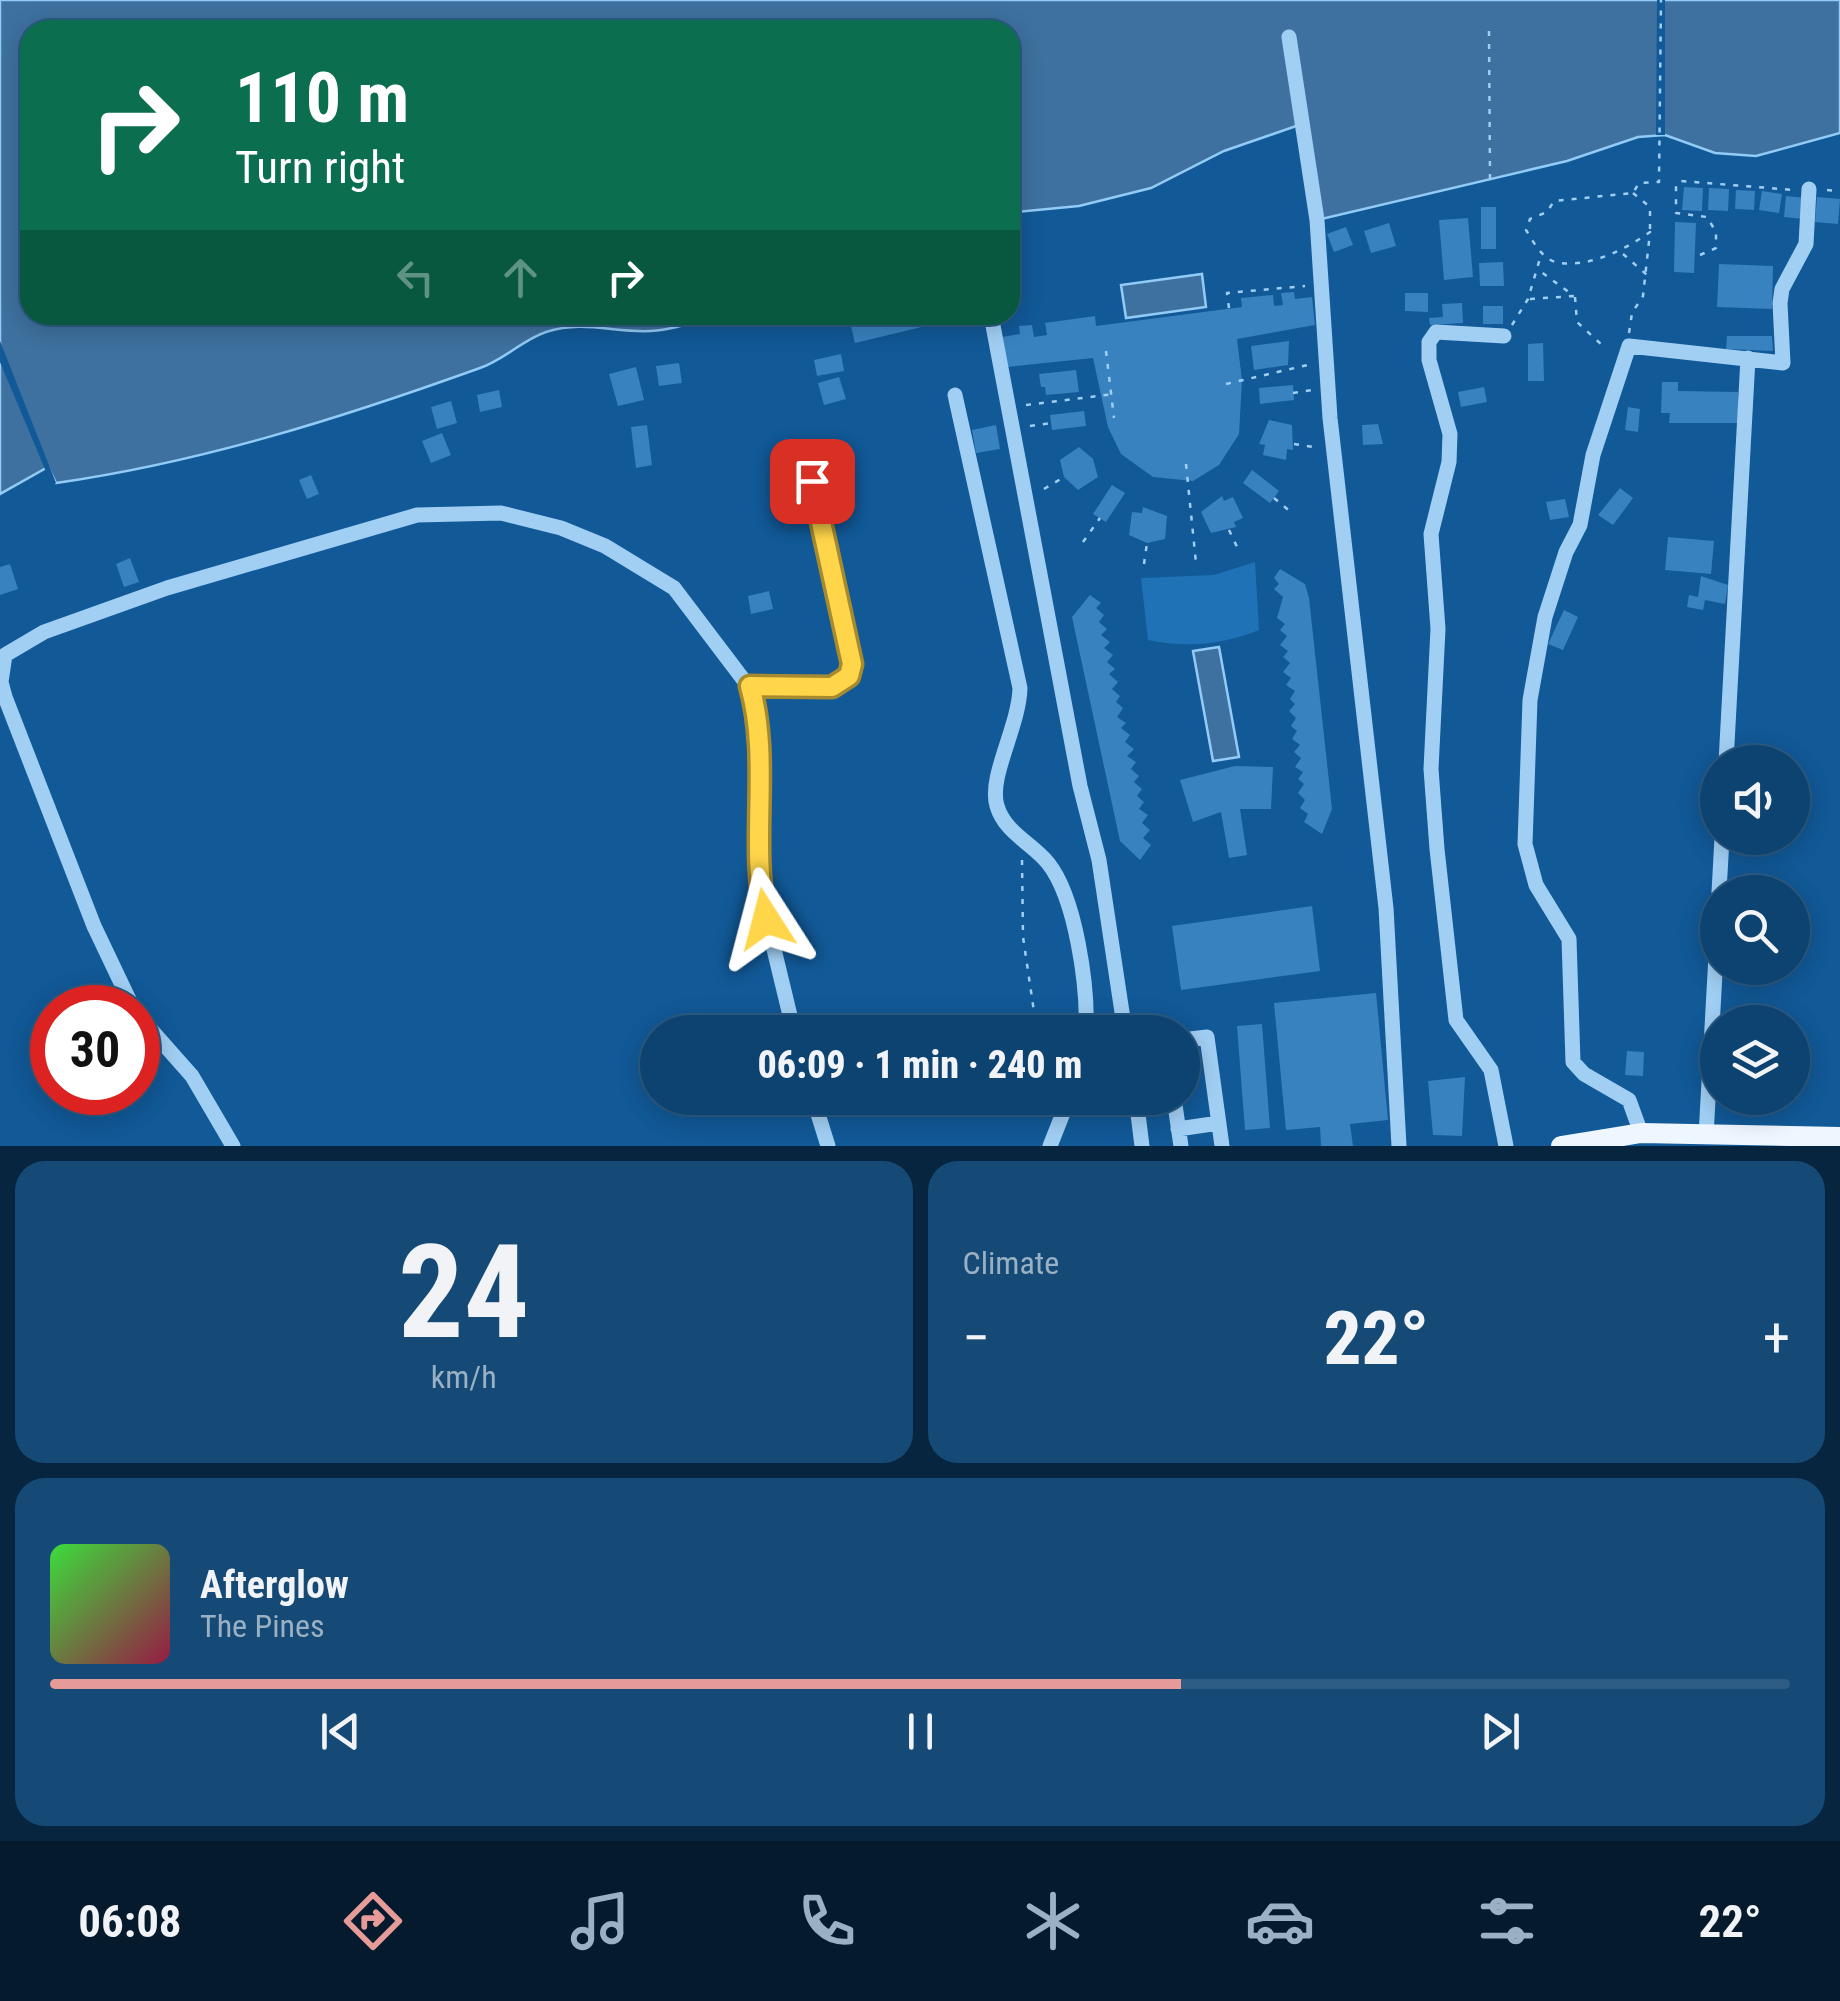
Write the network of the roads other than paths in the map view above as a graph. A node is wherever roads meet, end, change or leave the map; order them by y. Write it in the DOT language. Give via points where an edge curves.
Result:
graph roads {
  1 [pos="1289,37"];
  2 [pos="1809,189"];
  3 [pos="993,325"];
  4 [pos="1504,336"];
  5 [pos="1748,358"];
  6 [pos="955,396"];
  7 [pos="812,481"];
  8 [pos="750,686"];
  9 [pos="1727,745"];
  10 [pos="122,985"];
  11 [pos="1714,985"];
  12 [pos="790,1015"];
  13 [pos="1084,1015"];
  14 [pos="1122,1015"];
  15 [pos="1200,1037"];
  16 [pos="160,1040"];
  17 [pos="818,1115"];
  18 [pos="1062,1115"];
  19 [pos="1138,1115"];
  20 [pos="1218,1123"];
  21 [pos="1641,1133"];
  22 [pos="1706,1136"];
  23 [pos="1840,1137"];
  24 [pos="1179,1138"];
  25 [pos="233,1146"];
  26 [pos="828,1146"];
  27 [pos="1050,1146"];
  28 [pos="1142,1146"];
  29 [pos="1222,1146"];
  30 [pos="1399,1146"];
  31 [pos="1506,1146"];
  32 [pos="1561,1146"];
  1 -- 30 [label="street" via="1318,220 1330,418 1386,908"];
  2 -- 5 [label="street" via="1806,244 1780,303 1783,363"];
  3 -- 14 [label="street"];
  4 -- 31 [label="street" via="1436,332 1428,360 1450,434 1431,534 1438,644 1431,769 1448,971 1456,1020 1491,1070"];
  5 -- 9 [label="street"];
  5 -- 21 [label="street" via="1629,346 1594,455 1580,526 1536,650 1526,844 1536,885 1569,939 1573,1062 1630,1100"];
  6 -- 13 [label="street" via="1020,688 1014,734 994,786 997,809 1062,884"];
  7 -- 8 [label="street" via="849,640 849,676 832,687"];
  8 -- 10 [label="street" via="699,617 652,571 561,528 471,511 366,528 167,588 29,640 5,655 0,682"];
  8 -- 12 [label="street" via="758,732 758,883"];
  11 -- 22 [label="street"];
  15 -- 20 [label="street" via="1207,1036"];
  16 -- 25 [label="street" via="192,1076"];
  17 -- 26 [label="street"];
  18 -- 27 [label="street"];
  19 -- 28 [label="street"];
  20 -- 24 [label="street"];
  20 -- 29 [label="street"];
  21 -- 22 [label="main road"];
  21 -- 32 [label="main road"];
  22 -- 23 [label="main road"];
}
